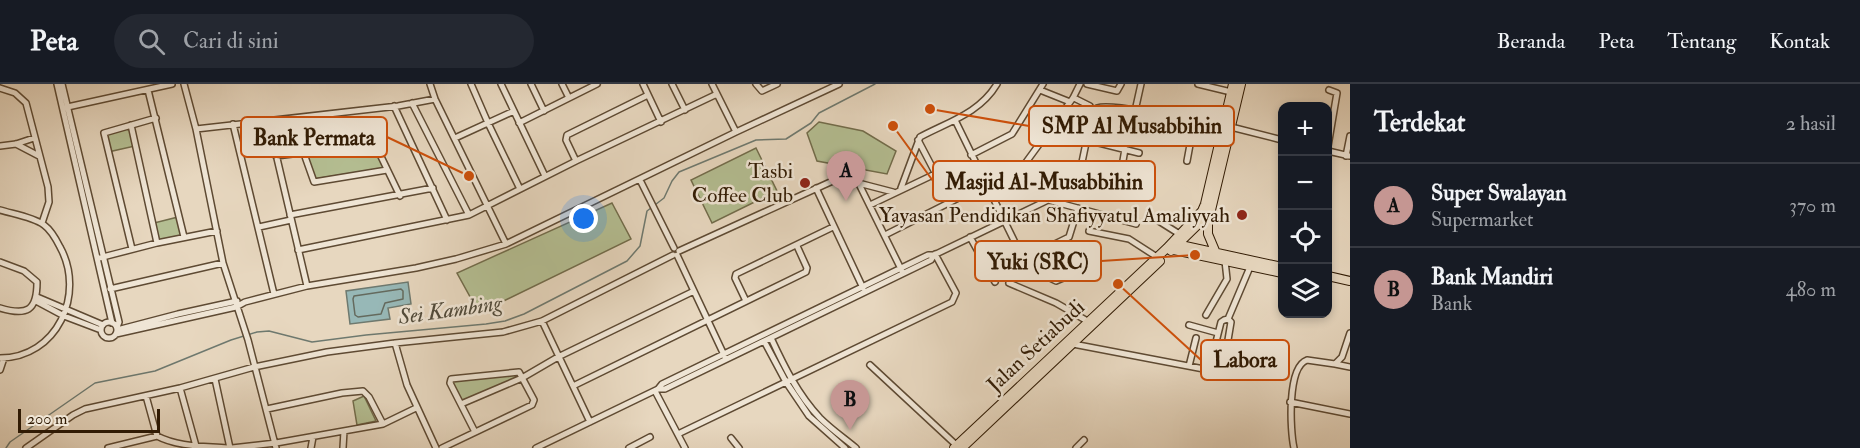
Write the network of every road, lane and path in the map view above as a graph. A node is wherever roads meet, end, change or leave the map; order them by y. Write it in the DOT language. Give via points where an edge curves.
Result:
graph roads {
  1 [pos="57,84"];
  2 [pos="62,84"];
  3 [pos="172,84"];
  4 [pos="184,84"];
  5 [pos="430,84"];
  6 [pos="471,84"];
  7 [pos="501,84"];
  8 [pos="531,84"];
  9 [pos="562,84"];
  10 [pos="597,84"];
  11 [pos="643,84"];
  12 [pos="672,84"];
  13 [pos="712,84"];
  14 [pos="756,84"];
  15 [pos="777,84"];
  16 [pos="839,84"];
  17 [pos="997,84"];
  18 [pos="1080,84"];
  19 [pos="1087,84"];
  20 [pos="1121,84"];
  21 [pos="1141,84"];
  22 [pos="1198,84"];
  23 [pos="1241,84"];
  24 [pos="1041,87"];
  25 [pos="0,88"];
  26 [pos="1232,88"];
  27 [pos="148,90"];
  28 [pos="1329,90"];
  29 [pos="717,94"];
  30 [pos="648,95"];
  31 [pos="569,98"];
  32 [pos="435,99"];
  33 [pos="1073,100"];
  34 [pos="412,103"];
  35 [pos="394,106"];
  36 [pos="1090,106"];
  37 [pos="1100,107"];
  38 [pos="64,108"];
  39 [pos="685,110"];
  40 [pos="514,111"];
  41 [pos="544,111"];
  42 [pos="1135,111"];
  43 [pos="1092,114"];
  44 [pos="156,118"];
  45 [pos="268,120"];
  46 [pos="955,120"];
  47 [pos="660,122"];
  48 [pos="488,123"];
  49 [pos="519,123"];
  50 [pos="1194,123"];
  51 [pos="233,124"];
  52 [pos="1332,124"];
  53 [pos="131,125"];
  54 [pos="1227,128"];
  55 [pos="196,129"];
  56 [pos="736,132"];
  57 [pos="1350,136"];
  58 [pos="34,138"];
  59 [pos="455,138"];
  60 [pos="1278,139"];
  61 [pos="918,140"];
  62 [pos="1086,140"];
  63 [pos="16,144"];
  64 [pos="0,146"];
  65 [pos="1125,149"];
  66 [pos="1332,150"];
  67 [pos="303,151"];
  68 [pos="1139,153"];
  69 [pos="971,155"];
  70 [pos="39,156"];
  71 [pos="276,156"];
  72 [pos="1348,156"];
  73 [pos="1187,160"];
  74 [pos="576,161"];
  75 [pos="387,170"];
  76 [pos="935,174"];
  77 [pos="545,176"];
  78 [pos="1120,178"];
  79 [pos="640,180"];
  80 [pos="859,183"];
  81 [pos="1063,184"];
  82 [pos="986,185"];
  83 [pos="433,188"];
  84 [pos="816,188"];
  85 [pos="901,188"];
  86 [pos="520,189"];
  87 [pos="893,192"];
  88 [pos="1117,192"];
  89 [pos="400,196"];
  90 [pos="1048,200"];
  91 [pos="950,201"];
  92 [pos="870,205"];
  93 [pos="489,206"];
  94 [pos="1078,208"];
  95 [pos="0,210"];
  96 [pos="468,215"];
  97 [pos="1208,215"];
  98 [pos="291,218"];
  99 [pos="1154,218"];
  100 [pos="447,220"];
  101 [pos="1003,221"];
  102 [pos="42,223"];
  103 [pos="1136,224"];
  104 [pos="259,227"];
  105 [pos="833,228"];
  106 [pos="218,231"];
  107 [pos="1089,231"];
  108 [pos="885,235"];
  109 [pos="183,237"];
  110 [pos="970,237"];
  111 [pos="157,243"];
  112 [pos="1176,243"];
  113 [pos="506,244"];
  114 [pos="797,246"];
  115 [pos="132,249"];
  116 [pos="298,250"];
  117 [pos="676,253"];
  118 [pos="1216,253"];
  119 [pos="1191,254"];
  120 [pos="934,255"];
  121 [pos="100,258"];
  122 [pos="1160,258"];
  123 [pos="1024,259"];
  124 [pos="1225,261"];
  125 [pos="0,262"];
  126 [pos="224,263"];
  127 [pos="1278,266"];
  128 [pos="1250,267"];
  129 [pos="1087,268"];
  130 [pos="902,271"];
  131 [pos="1278,272"];
  132 [pos="1332,277"];
  133 [pos="1332,281"];
  134 [pos="995,282"];
  135 [pos="1009,283"];
  136 [pos="1350,283"];
  137 [pos="307,286"];
  138 [pos="110,289"];
  139 [pos="864,290"];
  140 [pos="694,291"];
  141 [pos="274,294"];
  142 [pos="36,299"];
  143 [pos="746,301"];
  144 [pos="235,304"];
  145 [pos="0,308"];
  146 [pos="65,313"];
  147 [pos="1206,315"];
  148 [pos="1228,319"];
  149 [pos="542,321"];
  150 [pos="708,321"];
  151 [pos="1089,322"];
  152 [pos="1189,325"];
  153 [pos="102,328"];
  154 [pos="116,329"];
  155 [pos="1218,333"];
  156 [pos="1350,333"];
  157 [pos="770,336"];
  158 [pos="1196,339"];
  159 [pos="763,340"];
  160 [pos="1228,340"];
  161 [pos="395,342"];
  162 [pos="1073,344"];
  163 [pos="558,357"];
  164 [pos="726,357"];
  165 [pos="2,358"];
  166 [pos="1212,361"];
  167 [pos="1335,364"];
  168 [pos="870,365"];
  169 [pos="1189,366"];
  170 [pos="254,367"];
  171 [pos="1350,367"];
  172 [pos="0,370"];
  173 [pos="1246,370"];
  174 [pos="522,378"];
  175 [pos="215,379"];
  176 [pos="789,380"];
  177 [pos="573,386"];
  178 [pos="180,388"];
  179 [pos="656,390"];
  180 [pos="146,396"];
  181 [pos="1290,402"];
  182 [pos="461,404"];
  183 [pos="416,408"];
  184 [pos="267,409"];
  185 [pos="1350,414"];
  186 [pos="590,422"];
  187 [pos="383,424"];
  188 [pos="345,431"];
  189 [pos="475,432"];
  190 [pos="678,434"];
  191 [pos="839,434"];
  192 [pos="157,436"];
  193 [pos="312,436"];
  194 [pos="650,437"];
  195 [pos="731,438"];
  196 [pos="834,440"];
  197 [pos="1084,440"];
  198 [pos="196,446"];
  199 [pos="276,446"];
  200 [pos="958,447"];
  201 [pos="26,448"];
  202 [pos="108,448"];
  203 [pos="230,448"];
  204 [pos="311,448"];
  205 [pos="343,448"];
  206 [pos="436,448"];
  207 [pos="442,448"];
  208 [pos="536,448"];
  209 [pos="628,448"];
  210 [pos="685,448"];
  211 [pos="740,448"];
  212 [pos="845,448"];
  213 [pos="855,448"];
  214 [pos="1076,448"];
  215 [pos="1293,448"];
  1 -- 38 [label="street"];
  2 -- 38 [label="street"];
  3 -- 27 [label="street"];
  4 -- 55 [label="street"];
  5 -- 32 [label="street"];
  6 -- 48 [label="street"];
  7 -- 40 [label="street"];
  8 -- 41 [label="street"];
  9 -- 31 [label="street"];
  10 -- 31 [label="street"];
  11 -- 30 [label="street"];
  12 -- 39 [label="street"];
  13 -- 29 [label="street"];
  14 -- 15 [label="street" via="761,91"];
  16 -- 56 [label="street"];
  17 -- 46 [label="street" via="977,107"];
  18 -- 33 [label="street"];
  19 -- 20 [label="street" via="1117,92"];
  21 -- 42 [label="street"];
  22 -- 26 [label="street"];
  23 -- 54 [label="main road, Jalan Setiabudi"];
  24 -- 33 [label="street"];
  24 -- 69 [label="street" via="1012,134"];
  25 -- 58 [label="street" via="15,93 26,103"];
  26 -- 54 [label="main road, Jalan Setiabudi"];
  27 -- 38 [label="street"];
  27 -- 44 [label="street"];
  28 -- 52 [label="street" via="1337,93"];
  29 -- 39 [label="street"];
  29 -- 56 [label="street"];
  30 -- 47 [label="street"];
  30 -- 74 [label="street" via="567,135"];
  31 -- 41 [label="street"];
  32 -- 34 [label="street"];
  32 -- 59 [label="street"];
  33 -- 36 [label="street"];
  33 -- 82 [label="street" via="1024,165"];
  34 -- 35 [label="street"];
  34 -- 96 [label="street"];
  35 -- 45 [label="street"];
  35 -- 83 [label="street"];
  36 -- 37 [label="street"];
  36 -- 43 [label="street"];
  37 -- 42 [label="street"];
  37 -- 43 [label="street"];
  38 -- 121 [label="street"];
  39 -- 47 [label="street"];
  40 -- 48 [label="street"];
  40 -- 49 [label="street"];
  41 -- 49 [label="street"];
  42 -- 50 [label="street"];
  43 -- 62 [label="street"];
  44 -- 53 [label="street"];
  44 -- 109 [label="street"];
  45 -- 51 [label="street"];
  45 -- 71 [label="street"];
  46 -- 61 [label="street"];
  46 -- 69 [label="street"];
  47 -- 74 [label="street"];
  48 -- 59 [label="street"];
  48 -- 86 [label="street"];
  49 -- 77 [label="street"];
  50 -- 54 [label="street"];
  50 -- 73 [label="street"];
  51 -- 55 [label="street"];
  51 -- 104 [label="street"];
  53 -- 111 [label="street"];
  53 -- 115 [label="street" via="103,135"];
  54 -- 60 [label="street"];
  54 -- 97 [label="main road, Jalan Setiabudi"];
  54 -- 112 [label="main road, Jalan Setiabudi" via="1206,204"];
  55 -- 106 [label="street"];
  56 -- 79 [label="street"];
  57 -- 72 [label="street"];
  58 -- 63 [label="street"];
  58 -- 70 [label="street"];
  59 -- 93 [label="street"];
  61 -- 76 [label="street"];
  61 -- 85 [label="street"];
  62 -- 65 [label="street"];
  62 -- 78 [label="street" via="1082,168"];
  63 -- 64 [label="street"];
  63 -- 70 [label="street"];
  65 -- 68 [label="street"];
  65 -- 78 [label="street"];
  66 -- 72 [label="street"];
  67 -- 71 [label="street"];
  67 -- 75 [label="street" via="375,144"];
  67 -- 75 [label="street" via="314,182"];
  69 -- 82 [label="street"];
  70 -- 102 [label="street" via="49,202"];
  71 -- 98 [label="street"];
  74 -- 77 [label="street"];
  75 -- 89 [label="street"];
  76 -- 85 [label="street"];
  76 -- 91 [label="street"];
  77 -- 86 [label="street"];
  78 -- 88 [label="street"];
  79 -- 113 [label="street"];
  79 -- 117 [label="street"];
  80 -- 84 [label="street" via="840,178"];
  80 -- 87 [label="street"];
  80 -- 92 [label="street"];
  81 -- 90 [label="street"];
  82 -- 91 [label="street"];
  82 -- 101 [label="street"];
  83 -- 89 [label="street"];
  83 -- 100 [label="street"];
  84 -- 105 [label="street"];
  84 -- 117 [label="street"];
  85 -- 87 [label="street"];
  86 -- 93 [label="street"];
  87 -- 92 [label="street"];
  89 -- 98 [label="street"];
  90 -- 94 [label="street"];
  90 -- 101 [label="street"];
  91 -- 108 [label="street"];
  92 -- 108 [label="street"];
  93 -- 96 [label="street"];
  93 -- 113 [label="street"];
  94 -- 103 [label="street"];
  94 -- 123 [label="street" via="1069,237"];
  95 -- 102 [label="street"];
  96 -- 100 [label="street"];
  97 -- 112 [label="main road, Jalan Setiabudi"];
  97 -- 118 [label="main road" via="1208,234"];
  98 -- 104 [label="street"];
  98 -- 116 [label="street"];
  99 -- 112 [label="street"];
  100 -- 116 [label="street"];
  101 -- 110 [label="street"];
  101 -- 123 [label="street"];
  102 -- 146 [label="street" via="67,260 71,293"];
  104 -- 141 [label="street"];
  105 -- 114 [label="street"];
  105 -- 139 [label="street"];
  106 -- 109 [label="street"];
  106 -- 126 [label="street"];
  107 -- 122 [label="street" via="1129,239"];
  108 -- 130 [label="street"];
  109 -- 111 [label="street"];
  110 -- 120 [label="street"];
  110 -- 134 [label="street"];
  111 -- 115 [label="street"];
  112 -- 118 [label="main road"];
  112 -- 119 [label="main road"];
  112 -- 122 [label="main road, Jalan Setiabudi"];
  113 -- 137 [label="street" via="416,268"];
  114 -- 143 [label="street" via="807,271"];
  114 -- 143 [label="street" via="736,273"];
  115 -- 121 [label="street"];
  116 -- 137 [label="street"];
  117 -- 140 [label="street"];
  117 -- 149 [label="street"];
  118 -- 127 [label="main road"];
  119 -- 122 [label="main road"];
  119 -- 124 [label="main road"];
  120 -- 130 [label="street"];
  120 -- 176 [label="street" via="954,286 952,302"];
  121 -- 138 [label="street"];
  121 -- 154 [label="street"];
  122 -- 151 [label="main road, Jalan Setiabudi"];
  122 -- 162 [label="main road, Jalan Setiabudi"];
  123 -- 129 [label="street" via="1032,271 1056,282"];
  124 -- 128 [label="main road"];
  124 -- 147 [label="street" via="1227,279"];
  125 -- 142 [label="street" via="24,271 37,282"];
  126 -- 138 [label="street"];
  126 -- 144 [label="street"];
  128 -- 131 [label="main road"];
  128 -- 148 [label="street"];
  130 -- 139 [label="street"];
  132 -- 136 [label="main road"];
  133 -- 136 [label="main road"];
  135 -- 151 [label="street"];
  137 -- 141 [label="street"];
  138 -- 154 [label="street" via="119,322"];
  139 -- 157 [label="street"];
  140 -- 150 [label="street"];
  140 -- 163 [label="street"];
  141 -- 144 [label="street"];
  142 -- 145 [label="street" via="27,310"];
  142 -- 146 [label="street"];
  143 -- 150 [label="street"];
  144 -- 154 [label="street"];
  144 -- 170 [label="street"];
  146 -- 153 [label="street"];
  146 -- 165 [label="street" via="39,345"];
  148 -- 155 [label="street" via="1222,321"];
  148 -- 160 [label="street"];
  149 -- 161 [label="street" via="503,332"];
  149 -- 163 [label="street"];
  150 -- 164 [label="street"];
  150 -- 177 [label="street"];
  151 -- 200 [label="main road, Jalan Setiabudi"];
  152 -- 155 [label="street"];
  153 -- 154 [label="street"];
  153 -- 154 [label="street" via="105,338 112,338"];
  155 -- 166 [label="street"];
  156 -- 167 [label="street" via="1342,357"];
  157 -- 159 [label="street"];
  157 -- 176 [label="street"];
  158 -- 169 [label="street"];
  159 -- 164 [label="street"];
  159 -- 176 [label="street"];
  161 -- 170 [label="street"];
  161 -- 183 [label="street"];
  162 -- 169 [label="street"];
  162 -- 200 [label="main road, Jalan Setiabudi"];
  163 -- 174 [label="street"];
  163 -- 177 [label="street"];
  164 -- 179 [label="street"];
  165 -- 172 [label="street"];
  166 -- 169 [label="street" via="1209,370"];
  166 -- 173 [label="street"];
  167 -- 171 [label="street"];
  167 -- 181 [label="street" via="1302,361"];
  168 -- 200 [label="street"];
  170 -- 175 [label="street"];
  170 -- 184 [label="street"];
  174 -- 182 [label="street"];
  174 -- 182 [label="street" via="518,372 451,379"];
  174 -- 189 [label="street" via="534,403"];
  175 -- 178 [label="street"];
  175 -- 203 [label="street"];
  176 -- 190 [label="street"];
  176 -- 191 [label="street" via="820,418"];
  176 -- 196 [label="street" via="809,416"];
  177 -- 186 [label="street"];
  178 -- 180 [label="street"];
  178 -- 198 [label="street"];
  179 -- 186 [label="street"];
  179 -- 190 [label="street"];
  180 -- 192 [label="street"];
  180 -- 201 [label="street" via="85,409"];
  181 -- 185 [label="street"];
  181 -- 215 [label="street"];
  182 -- 189 [label="street"];
  183 -- 187 [label="street"];
  183 -- 206 [label="street"];
  184 -- 187 [label="street" via="363,391"];
  184 -- 199 [label="street"];
  186 -- 208 [label="street"];
  187 -- 188 [label="street"];
  188 -- 193 [label="street"];
  188 -- 205 [label="street"];
  189 -- 207 [label="street"];
  190 -- 210 [label="street"];
  191 -- 196 [label="street"];
  191 -- 213 [label="street"];
  192 -- 198 [label="street"];
  192 -- 202 [label="street"];
  193 -- 199 [label="street"];
  193 -- 204 [label="street"];
  194 -- 209 [label="street"];
  195 -- 211 [label="street"];
  196 -- 212 [label="street"];
  197 -- 214 [label="street"];
  198 -- 203 [label="street"];
  199 -- 203 [label="street"];
}
